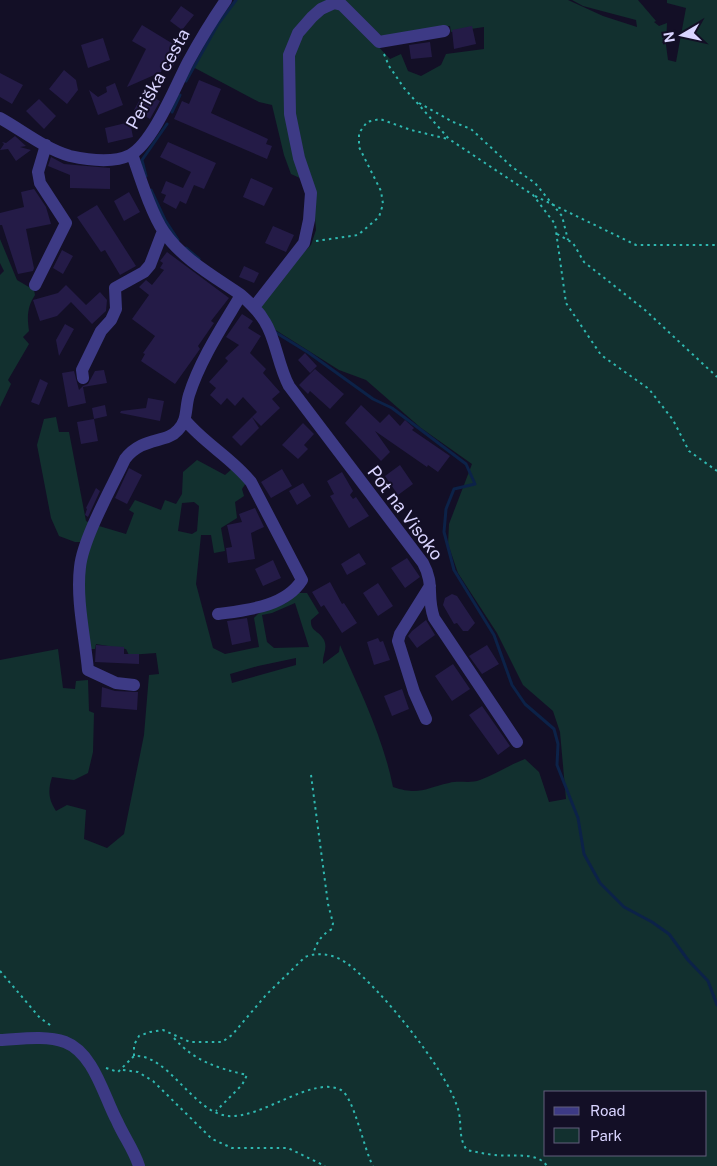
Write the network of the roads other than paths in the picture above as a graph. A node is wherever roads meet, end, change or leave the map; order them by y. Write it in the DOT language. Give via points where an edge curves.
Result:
graph roads {
  1 [pos="226,0"];
  2 [pos="444,31"];
  3 [pos="0,118"];
  4 [pos="46,145"];
  5 [pos="132,154"];
  6 [pos="163,231"];
  7 [pos="34,284"];
  8 [pos="241,296"];
  9 [pos="254,307"];
  10 [pos="83,378"];
  11 [pos="186,420"];
  12 [pos="431,584"];
  13 [pos="218,614"];
  14 [pos="134,685"];
  15 [pos="426,719"];
  16 [pos="517,742"];
  17 [pos="0,1040"];
  18 [pos="139,1166"];
  1 -- 5 [label="street, Periška cesta" via="207,28 163,114"];
  2 -- 9 [label="street" via="379,42 342,5 334,3 321,9 298,33 289,56 290,114 310,193 304,243"];
  3 -- 4 [label="street, Periška cesta"];
  4 -- 5 [label="street, Periška cesta" via="70,155 96,159 117,160"];
  4 -- 7 [label="street" via="38,172 40,183 66,223"];
  5 -- 6 [label="street, Pot na Visoko"];
  6 -- 8 [label="street, Pot na Visoko" via="206,271"];
  6 -- 10 [label="street" via="150,265 116,288 116,309 82,370"];
  8 -- 9 [label="street, Pot na Visoko"];
  8 -- 11 [label="street" via="195,375 187,401"];
  9 -- 12 [label="street, Pot na Visoko" via="269,330 288,386 423,562"];
  11 -- 13 [label="street" via="202,438 241,469 251,482 302,580 298,587 282,598 254,609"];
  11 -- 14 [label="street" via="177,432 147,441 132,450 84,546 80,567 88,670 116,683"];
  12 -- 15 [label="street" via="398,641"];
  12 -- 16 [label="street, Pot na Visoko" via="429,598 434,618"];
  17 -- 18 [label="street" via="55,1040 73,1046 91,1066"];
}
